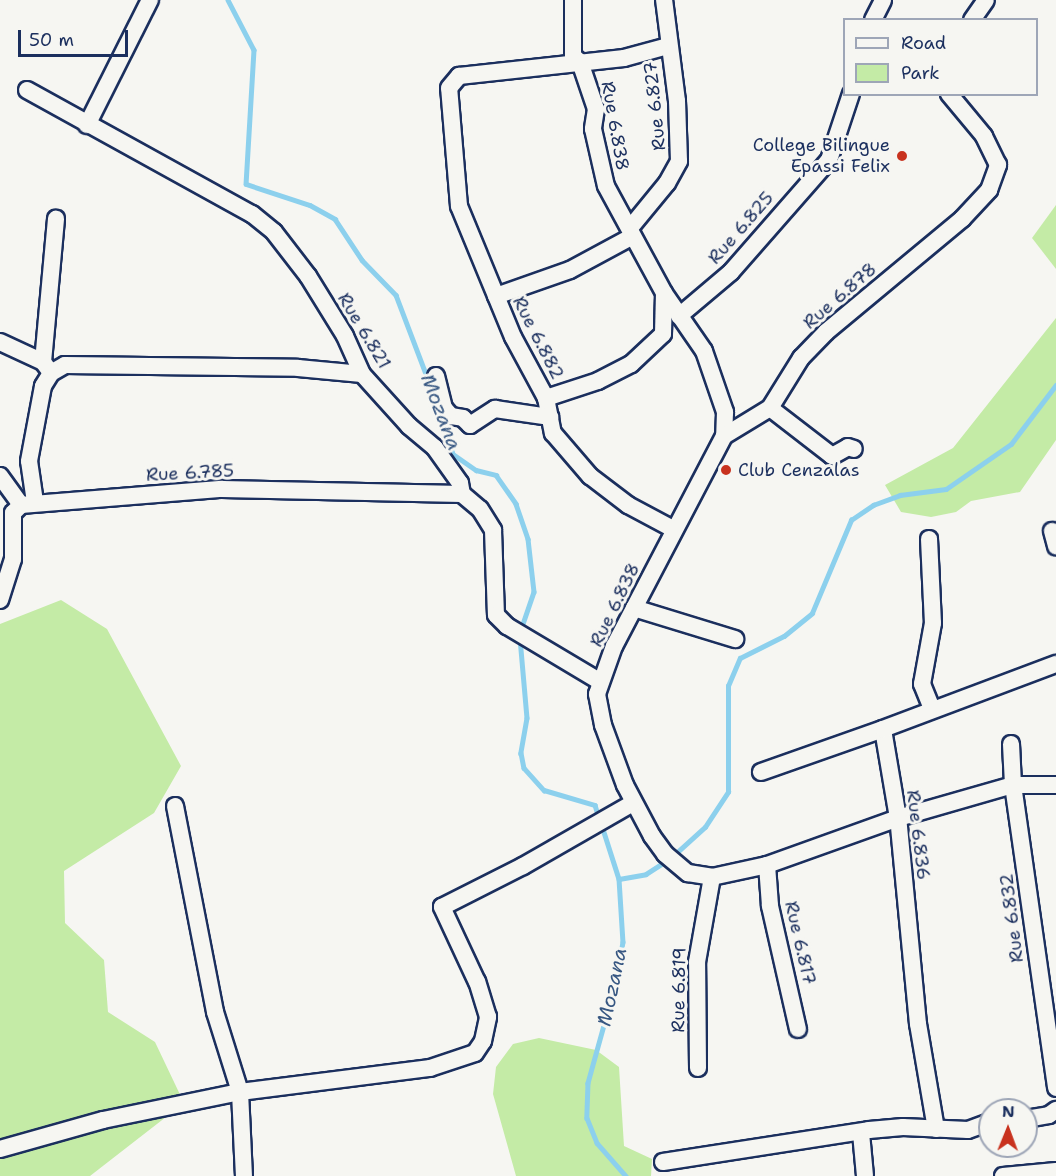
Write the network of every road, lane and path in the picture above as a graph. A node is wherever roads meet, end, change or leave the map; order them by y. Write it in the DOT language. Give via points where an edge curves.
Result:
graph roads {
  1 [pos="150,0"];
  2 [pos="573,0"];
  3 [pos="664,0"];
  4 [pos="883,0"];
  5 [pos="986,0"];
  6 [pos="874,18"];
  7 [pos="973,18"];
  8 [pos="668,46"];
  9 [pos="580,62"];
  10 [pos="27,90"];
  11 [pos="850,96"];
  12 [pos="951,96"];
  13 [pos="87,125"];
  14 [pos="56,219"];
  15 [pos="631,232"];
  16 [pos="664,293"];
  17 [pos="496,296"];
  18 [pos="680,316"];
  19 [pos="0,342"];
  20 [pos="47,368"];
  21 [pos="362,374"];
  22 [pos="436,376"];
  23 [pos="546,398"];
  24 [pos="770,408"];
  25 [pos="550,417"];
  26 [pos="724,436"];
  27 [pos="854,449"];
  28 [pos="0,476"];
  29 [pos="462,494"];
  30 [pos="17,508"];
  31 [pos="673,529"];
  32 [pos="929,539"];
  33 [pos="0,600"];
  34 [pos="634,608"];
  35 [pos="735,639"];
  36 [pos="1056,664"];
  37 [pos="601,682"];
  38 [pos="932,709"];
  39 [pos="883,729"];
  40 [pos="1011,744"];
  41 [pos="761,772"];
  42 [pos="1013,785"];
  43 [pos="1056,785"];
  44 [pos="633,803"];
  45 [pos="175,806"];
  46 [pos="898,818"];
  47 [pos="767,865"];
  48 [pos="712,877"];
  49 [pos="798,1029"];
  50 [pos="698,1068"];
  51 [pos="1056,1088"];
  52 [pos="240,1092"];
  53 [pos="1056,1110"];
  54 [pos="1038,1117"];
  55 [pos="978,1127"];
  56 [pos="936,1129"];
  57 [pos="861,1133"];
  58 [pos="0,1149"];
  59 [pos="663,1162"];
  60 [pos="1056,1171"];
  61 [pos="244,1176"];
  62 [pos="865,1176"];
  63 [pos="1003,1176"];
  1 -- 13 [label="street"];
  2 -- 9 [label="street, Rue 6.838" via="573,56"];
  3 -- 8 [label="street, Rue 6.827"];
  4 -- 6 [label="street"];
  5 -- 7 [label="street"];
  8 -- 9 [label="street" via="624,58"];
  8 -- 15 [label="street, Rue 6.827" via="677,100 680,161"];
  9 -- 15 [label="street, Rue 6.838" via="596,109 593,129 601,150 602,175"];
  9 -- 17 [label="street, Rue 6.882" via="453,79 449,88 459,206"];
  10 -- 13 [label="street, Rue 6.821"];
  11 -- 18 [label="street, Rue 6.825" via="829,160 731,272"];
  12 -- 24 [label="street, Rue 6.878" via="984,136 998,165 989,190 944,234 826,332 801,358"];
  13 -- 21 [label="street, Rue 6.821" via="252,214 274,232 326,306"];
  14 -- 20 [label="street"];
  15 -- 16 [label="street, Rue 6.838"];
  15 -- 17 [label="street" via="570,270"];
  16 -- 18 [label="street, Rue 6.838"];
  16 -- 23 [label="street" via="663,333 631,364 598,381"];
  17 -- 23 [label="street, Rue 6.882"];
  18 -- 26 [label="street, Rue 6.838" via="704,351 713,375 726,412"];
  19 -- 20 [label="street"];
  20 -- 21 [label="street" via="298,368"];
  20 -- 30 [label="street"];
  21 -- 29 [label="street, Rue 6.821" via="409,426 435,448 460,483"];
  22 -- 25 [label="street" via="444,408 451,417 464,418 470,425 495,410"];
  23 -- 25 [label="street, Rue 6.882"];
  24 -- 26 [label="street, Rue 6.878"];
  24 -- 27 [label="street" via="832,456 848,447"];
  25 -- 31 [label="street, Rue 6.882" via="559,443 599,484"];
  26 -- 31 [label="street, Rue 6.838"];
  28 -- 30 [label="street"];
  29 -- 30 [label="street, Rue 6.785" via="222,489"];
  29 -- 37 [label="street, Rue 6.821" via="480,508 493,530 496,615 507,626"];
  30 -- 33 [label="street" via="13,559"];
  31 -- 34 [label="street, Rue 6.838"];
  32 -- 38 [label="street" via="933,623 922,684"];
  34 -- 35 [label="street"];
  34 -- 37 [label="street, Rue 6.838" via="614,645"];
  36 -- 38 [label="street"];
  37 -- 44 [label="street, Rue 6.838" via="597,694 603,725"];
  38 -- 39 [label="street"];
  39 -- 41 [label="street"];
  39 -- 46 [label="street, Rue 6.836"];
  40 -- 42 [label="street, Rue 6.832"];
  42 -- 43 [label="street, Rue 6.838"];
  42 -- 46 [label="street, Rue 6.838"];
  42 -- 51 [label="street, Rue 6.832"];
  44 -- 48 [label="street, Rue 6.838" via="674,864 688,873"];
  44 -- 52 [label="street" via="442,907 477,982 488,1017 483,1041 475,1053 430,1068"];
  45 -- 52 [label="street" via="215,1012"];
  46 -- 47 [label="street, Rue 6.838"];
  46 -- 56 [label="street, Rue 6.836" via="918,1024"];
  47 -- 48 [label="street, Rue 6.838"];
  47 -- 49 [label="street, Rue 6.817" via="770,906"];
  48 -- 50 [label="street, Rue 6.819" via="697,962"];
  52 -- 58 [label="street" via="103,1120"];
  52 -- 61 [label="street"];
  53 -- 54 [label="street"];
  55 -- 56 [label="street"];
  56 -- 57 [label="street" via="903,1126"];
  57 -- 59 [label="street"];
  57 -- 62 [label="street"];
  60 -- 63 [label="street"];
}
